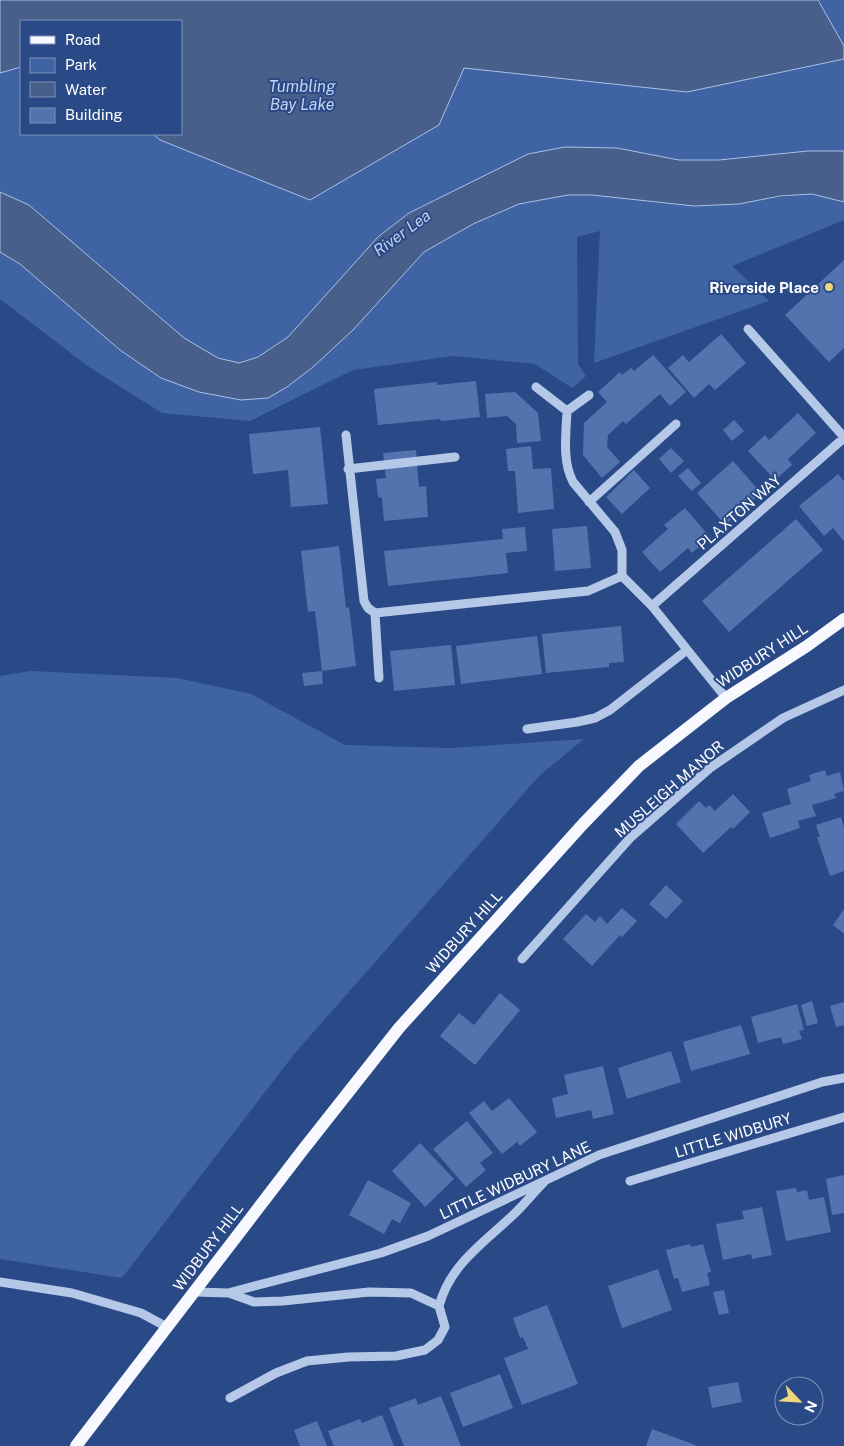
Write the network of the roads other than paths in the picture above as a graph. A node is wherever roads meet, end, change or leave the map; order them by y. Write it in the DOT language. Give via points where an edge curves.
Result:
graph roads {
  1 [pos="748,329"];
  2 [pos="536,387"];
  3 [pos="588,394"];
  4 [pos="566,411"];
  5 [pos="676,424"];
  6 [pos="346,435"];
  7 [pos="844,438"];
  8 [pos="455,456"];
  9 [pos="348,469"];
  10 [pos="589,502"];
  11 [pos="622,576"];
  12 [pos="652,606"];
  13 [pos="375,614"];
  14 [pos="844,619"];
  15 [pos="687,650"];
  16 [pos="380,678"];
  17 [pos="844,690"];
  18 [pos="726,698"];
  19 [pos="527,729"];
  20 [pos="522,959"];
  21 [pos="844,1078"];
  22 [pos="844,1117"];
  23 [pos="548,1178"];
  24 [pos="630,1181"];
  25 [pos="0,1282"];
  26 [pos="195,1292"];
  27 [pos="228,1293"];
  28 [pos="439,1306"];
  29 [pos="168,1327"];
  30 [pos="230,1398"];
  31 [pos="76,1446"];
  1 -- 7 [label="street, PLAXTON WAY"];
  2 -- 4 [label="street"];
  3 -- 4 [label="street"];
  4 -- 10 [label="street" via="566,464 573,482"];
  5 -- 10 [label="street"];
  6 -- 9 [label="street"];
  7 -- 12 [label="street, PLAXTON WAY"];
  8 -- 9 [label="street"];
  9 -- 13 [label="street" via="364,601"];
  10 -- 11 [label="street" via="615,532 622,550"];
  11 -- 12 [label="street"];
  11 -- 13 [label="street" via="588,591"];
  12 -- 15 [label="street"];
  13 -- 16 [label="street"];
  14 -- 18 [label="main road, WIDBURY HILL"];
  15 -- 18 [label="street"];
  15 -- 19 [label="street" via="595,718"];
  17 -- 20 [label="street, MUSLEIGH MANOR" via="783,718 710,768 631,837"];
  18 -- 26 [label="main road, WIDBURY HILL" via="640,766 589,817 399,1028"];
  21 -- 23 [label="street, LITTLE WIDBURY LANE" via="822,1082 599,1155"];
  22 -- 24 [label="street, LITTLE WIDBURY"];
  23 -- 27 [label="street, LITTLE WIDBURY LANE" via="428,1236 381,1253"];
  23 -- 28 [label="street" via="462,1263 444,1289"];
  25 -- 29 [label="street" via="72,1293 142,1312"];
  26 -- 27 [label="street, LITTLE WIDBURY LANE"];
  26 -- 29 [label="main road, WIDBURY HILL"];
  27 -- 28 [label="street" via="254,1302 369,1292 411,1293"];
  28 -- 30 [label="street" via="446,1327 438,1340 425,1350 396,1356 307,1361 276,1372"];
  29 -- 31 [label="main road, WIDBURY HILL"];
}
